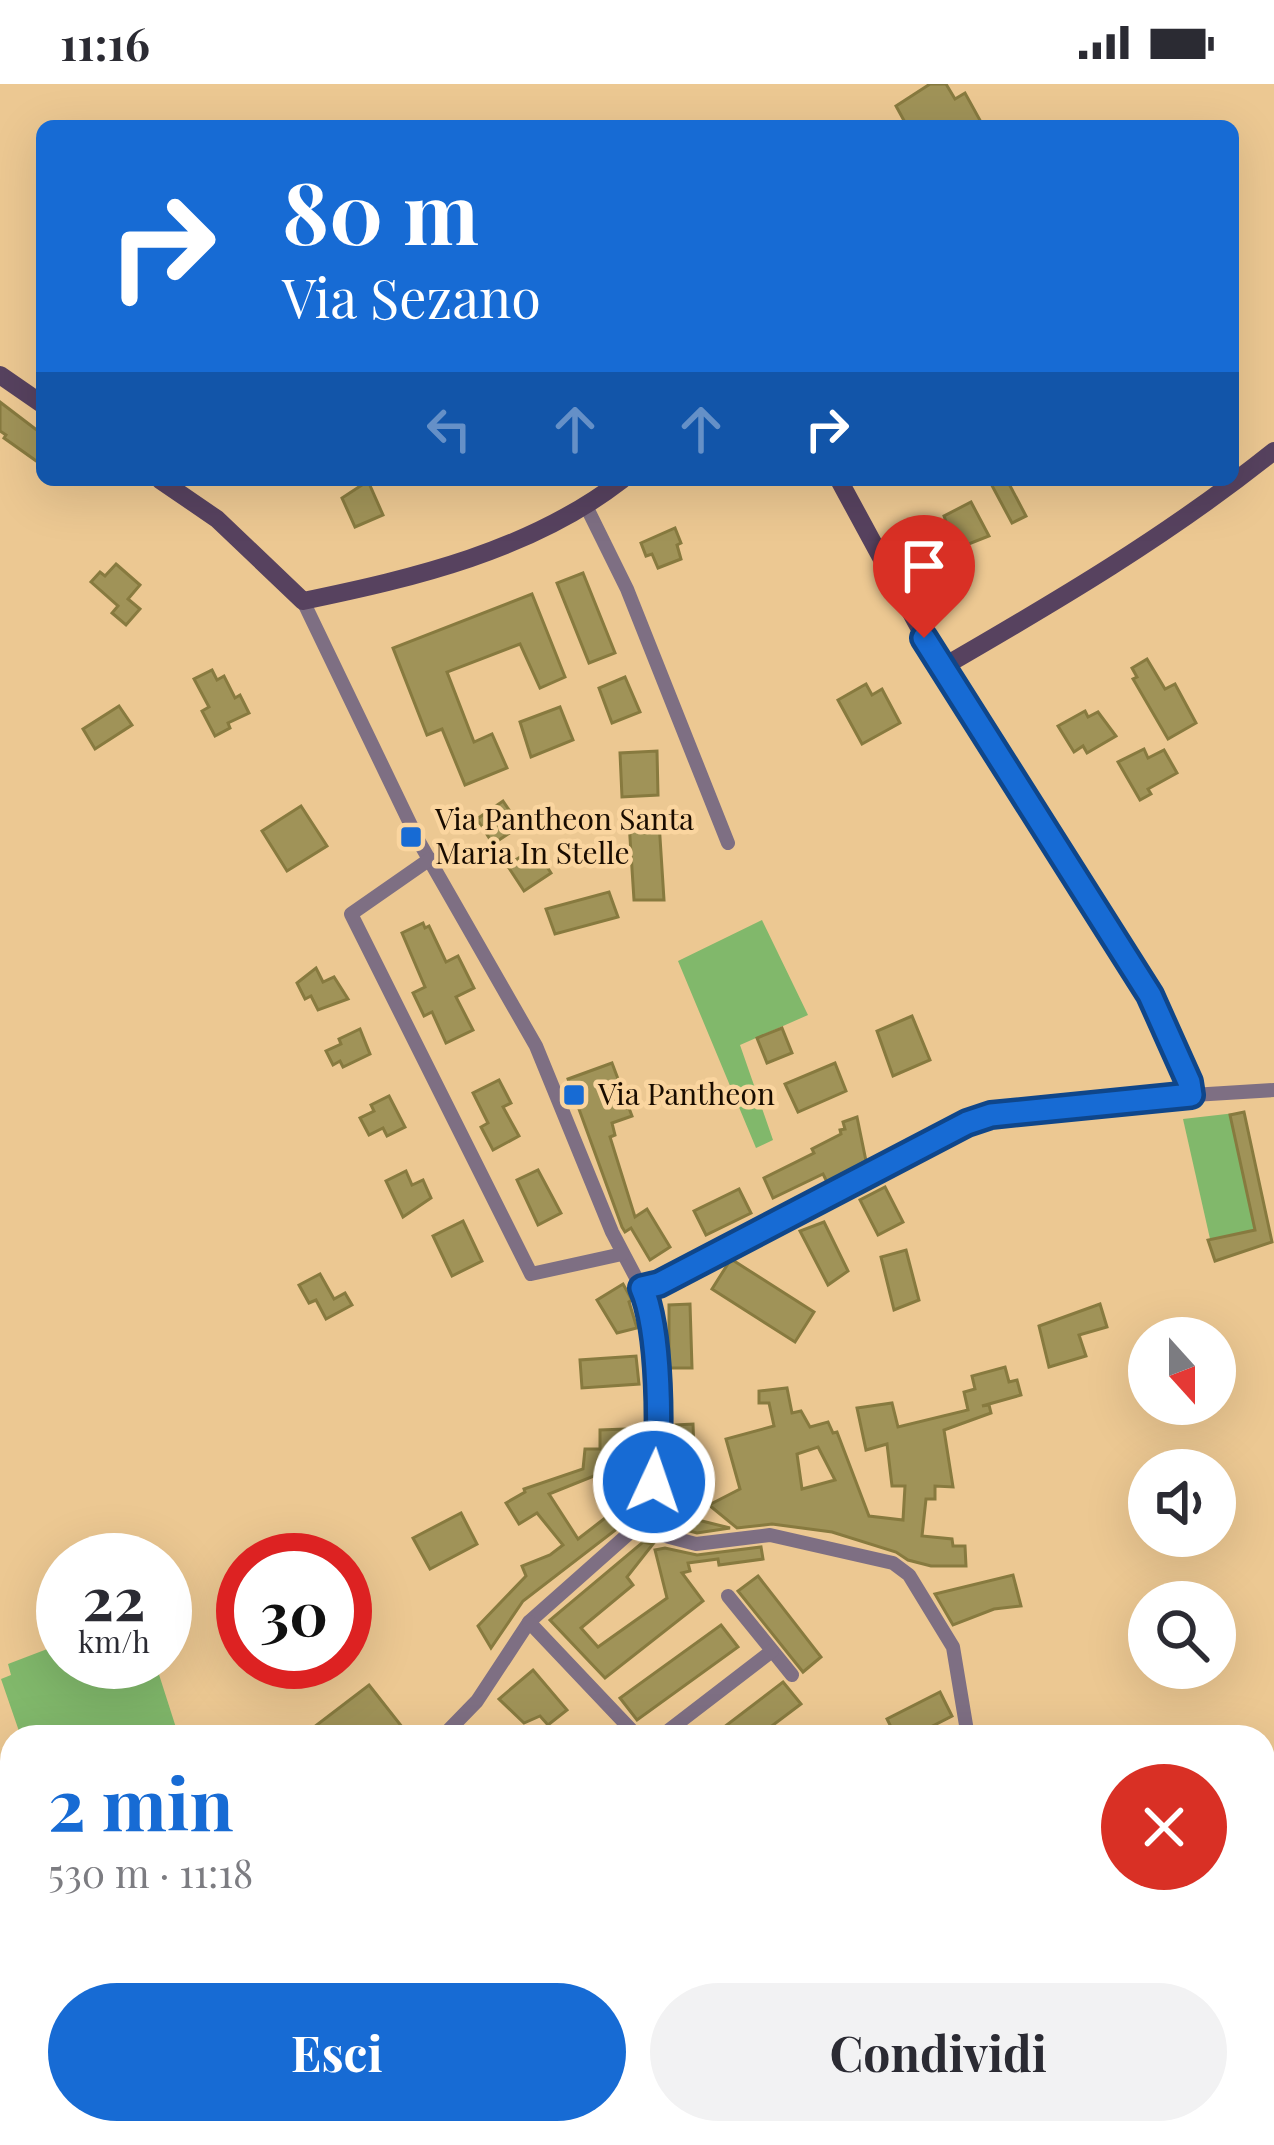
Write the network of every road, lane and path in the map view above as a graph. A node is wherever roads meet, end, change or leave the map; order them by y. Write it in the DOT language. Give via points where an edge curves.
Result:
graph roads {
  1 [pos="0,375"];
  2 [pos="36,400"];
  3 [pos="1274,452"];
  4 [pos="1239,479"];
  5 [pos="169,486"];
  6 [pos="614,486"];
  7 [pos="842,486"];
  8 [pos="1230,486"];
  9 [pos="586,506"];
  10 [pos="303,601"];
  11 [pos="941,668"];
  12 [pos="728,843"];
  13 [pos="430,859"];
  14 [pos="1274,1090"];
  15 [pos="1191,1095"];
  16 [pos="622,1254"];
  17 [pos="642,1288"];
  18 [pos="635,1528"];
  19 [pos="728,1596"];
  20 [pos="529,1622"];
  21 [pos="772,1651"];
  22 [pos="792,1676"];
  23 [pos="453,1725"];
  24 [pos="627,1725"];
  25 [pos="676,1725"];
  26 [pos="966,1725"];
  1 -- 2 [label="street"];
  3 -- 4 [label="street"];
  5 -- 10 [label="street" via="217,519"];
  6 -- 9 [label="street"];
  7 -- 11 [label="street"];
  8 -- 11 [label="street" via="1106,572"];
  9 -- 10 [label="street" via="460,562"];
  9 -- 12 [label="street"];
  10 -- 13 [label="street"];
  11 -- 15 [label="street" via="1150,995"];
  13 -- 16 [label="street" via="536,1046"];
  13 -- 16 [label="street" via="351,914 531,1274"];
  14 -- 15 [label="street"];
  15 -- 17 [label="street" via="967,1123"];
  16 -- 17 [label="street"];
  17 -- 18 [label="street" via="653,1321 658,1459"];
  18 -- 20 [label="street"];
  18 -- 26 [label="street" via="696,1544 770,1535 893,1563 910,1575 953,1648"];
  19 -- 21 [label="street"];
  20 -- 23 [label="street"];
  20 -- 24 [label="street"];
  21 -- 22 [label="street"];
  21 -- 25 [label="street"];
}
